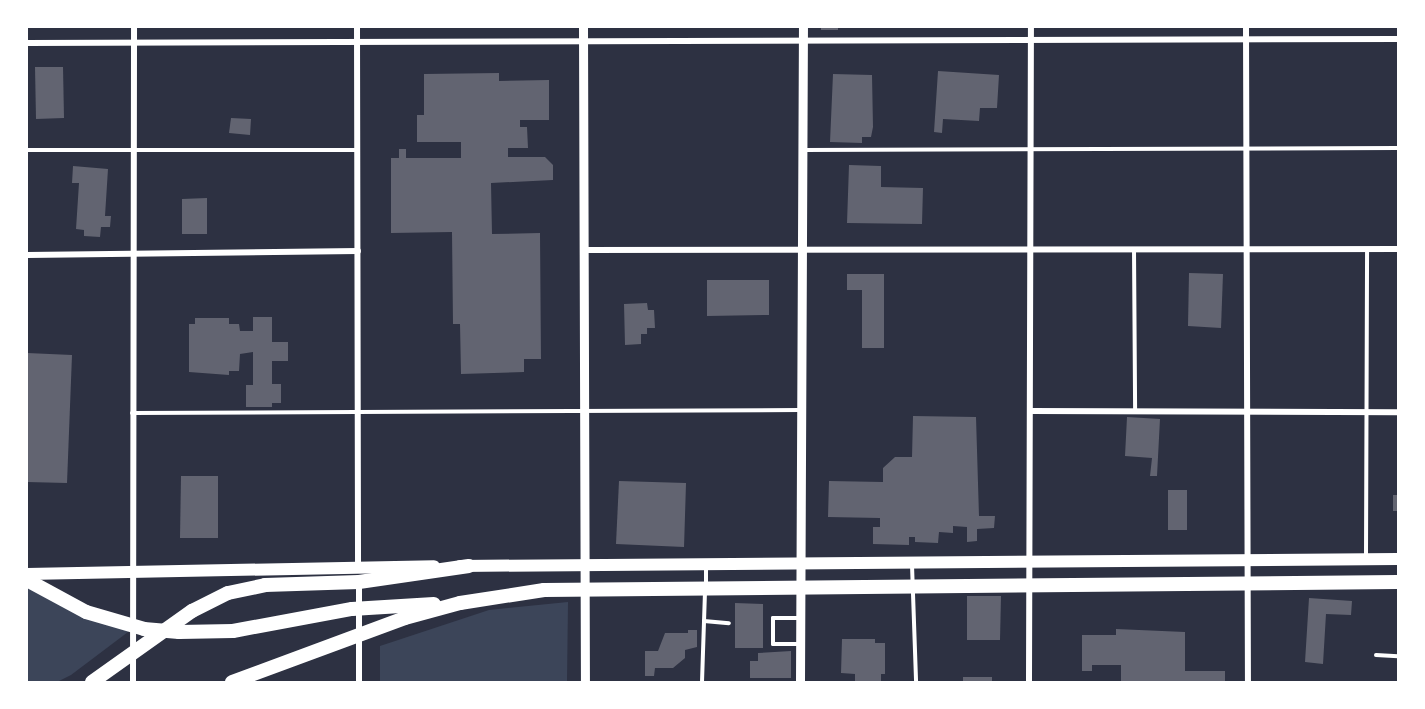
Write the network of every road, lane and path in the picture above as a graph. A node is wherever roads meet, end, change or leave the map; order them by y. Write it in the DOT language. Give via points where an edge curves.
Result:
graph roads {
  1 [pos="134,27"];
  2 [pos="357,27"];
  3 [pos="583,27"];
  4 [pos="803,27"];
  5 [pos="1031,27"];
  6 [pos="1246,27"];
  7 [pos="1246,39"];
  8 [pos="1398,39"];
  9 [pos="803,40"];
  10 [pos="1031,40"];
  11 [pos="583,41"];
  12 [pos="134,42"];
  13 [pos="357,42"];
  14 [pos="27,43"];
  15 [pos="1398,148"];
  16 [pos="1247,149"];
  17 [pos="27,150"];
  18 [pos="133,150"];
  19 [pos="357,150"];
  20 [pos="803,150"];
  21 [pos="1031,150"];
  22 [pos="1030,248"];
  23 [pos="803,249"];
  24 [pos="1134,249"];
  25 [pos="1247,249"];
  26 [pos="1367,249"];
  27 [pos="1398,249"];
  28 [pos="584,250"];
  29 [pos="358,251"];
  30 [pos="132,254"];
  31 [pos="27,255"];
  32 [pos="802,410"];
  33 [pos="584,411"];
  34 [pos="1031,411"];
  35 [pos="358,412"];
  36 [pos="1135,412"];
  37 [pos="1367,412"];
  38 [pos="1398,412"];
  39 [pos="132,413"];
  40 [pos="1245,413"];
  41 [pos="1398,559"];
  42 [pos="1366,560"];
  43 [pos="1247,561"];
  44 [pos="1029,563"];
  45 [pos="912,564"];
  46 [pos="801,565"];
  47 [pos="469,566"];
  48 [pos="706,566"];
  49 [pos="358,567"];
  50 [pos="585,567"];
  51 [pos="131,572"];
  52 [pos="27,574"];
  53 [pos="27,580"];
  54 [pos="358,582"];
  55 [pos="1398,582"];
  56 [pos="460,603"];
  57 [pos="800,618"];
  58 [pos="704,621"];
  59 [pos="729,623"];
  60 [pos="800,644"];
  61 [pos="1376,655"];
  62 [pos="1398,656"];
  63 [pos="93,681"];
  64 [pos="133,682"];
  65 [pos="232,682"];
  66 [pos="359,682"];
  67 [pos="585,682"];
  68 [pos="702,682"];
  69 [pos="800,682"];
  70 [pos="915,682"];
  71 [pos="1029,682"];
  72 [pos="1248,682"];
  1 -- 12 [label="street"];
  2 -- 13 [label="street"];
  3 -- 11 [label="street"];
  4 -- 9 [label="street"];
  5 -- 10 [label="street"];
  6 -- 7 [label="street"];
  7 -- 8 [label="street"];
  7 -- 10 [label="street"];
  7 -- 16 [label="street"];
  9 -- 10 [label="street"];
  9 -- 11 [label="street"];
  9 -- 20 [label="street"];
  10 -- 21 [label="street"];
  11 -- 13 [label="street"];
  11 -- 28 [label="street"];
  12 -- 13 [label="street"];
  12 -- 14 [label="street"];
  12 -- 18 [label="street"];
  13 -- 19 [label="street"];
  15 -- 16 [label="lane"];
  16 -- 21 [label="lane"];
  16 -- 25 [label="street"];
  17 -- 18 [label="lane"];
  18 -- 19 [label="lane"];
  18 -- 30 [label="street"];
  19 -- 29 [label="street"];
  20 -- 21 [label="lane"];
  20 -- 23 [label="street"];
  21 -- 22 [label="street"];
  22 -- 23 [label="street"];
  22 -- 24 [label="street"];
  22 -- 34 [label="street"];
  23 -- 28 [label="street"];
  23 -- 32 [label="street"];
  24 -- 25 [label="street"];
  24 -- 36 [label="lane"];
  25 -- 26 [label="street"];
  25 -- 40 [label="street"];
  26 -- 27 [label="street"];
  26 -- 37 [label="lane"];
  28 -- 33 [label="street"];
  29 -- 30 [label="street"];
  29 -- 35 [label="street"];
  30 -- 31 [label="street"];
  30 -- 39 [label="street"];
  32 -- 33 [label="lane"];
  32 -- 46 [label="street"];
  33 -- 35 [label="lane"];
  33 -- 50 [label="street"];
  34 -- 36 [label="street"];
  34 -- 44 [label="street"];
  35 -- 39 [label="lane"];
  35 -- 49 [label="street"];
  36 -- 40 [label="street"];
  37 -- 38 [label="street"];
  37 -- 40 [label="street"];
  37 -- 42 [label="lane"];
  39 -- 51 [label="street"];
  40 -- 43 [label="street"];
  41 -- 42 [label="main road"];
  42 -- 43 [label="main road"];
  43 -- 44 [label="main road"];
  43 -- 72 [label="street"];
  44 -- 45 [label="main road"];
  44 -- 71 [label="street"];
  45 -- 46 [label="main road"];
  45 -- 70 [label="lane"];
  46 -- 48 [label="main road"];
  46 -- 57 [label="street"];
  47 -- 49 [label="main road"];
  47 -- 50 [label="main road"];
  47 -- 54 [label="highway"];
  48 -- 50 [label="main road"];
  48 -- 58 [label="lane"];
  49 -- 51 [label="main road"];
  49 -- 54 [label="street"];
  50 -- 67 [label="street"];
  51 -- 52 [label="main road"];
  51 -- 64 [label="street"];
  53 -- 56 [label="highway" via="86,612 144,628 179,632 233,631 352,609"];
  54 -- 63 [label="highway" via="265,585 228,593 192,611"];
  54 -- 66 [label="street"];
  55 -- 56 [label="highway" via="609,586 544,590"];
  56 -- 65 [label="highway" via="355,635"];
  57 -- 60 [label="street"];
  57 -- 60 [label="lane" via="773,618 773,644"];
  58 -- 59 [label="lane"];
  58 -- 68 [label="lane"];
  60 -- 69 [label="street"];
  61 -- 62 [label="lane"];
}
